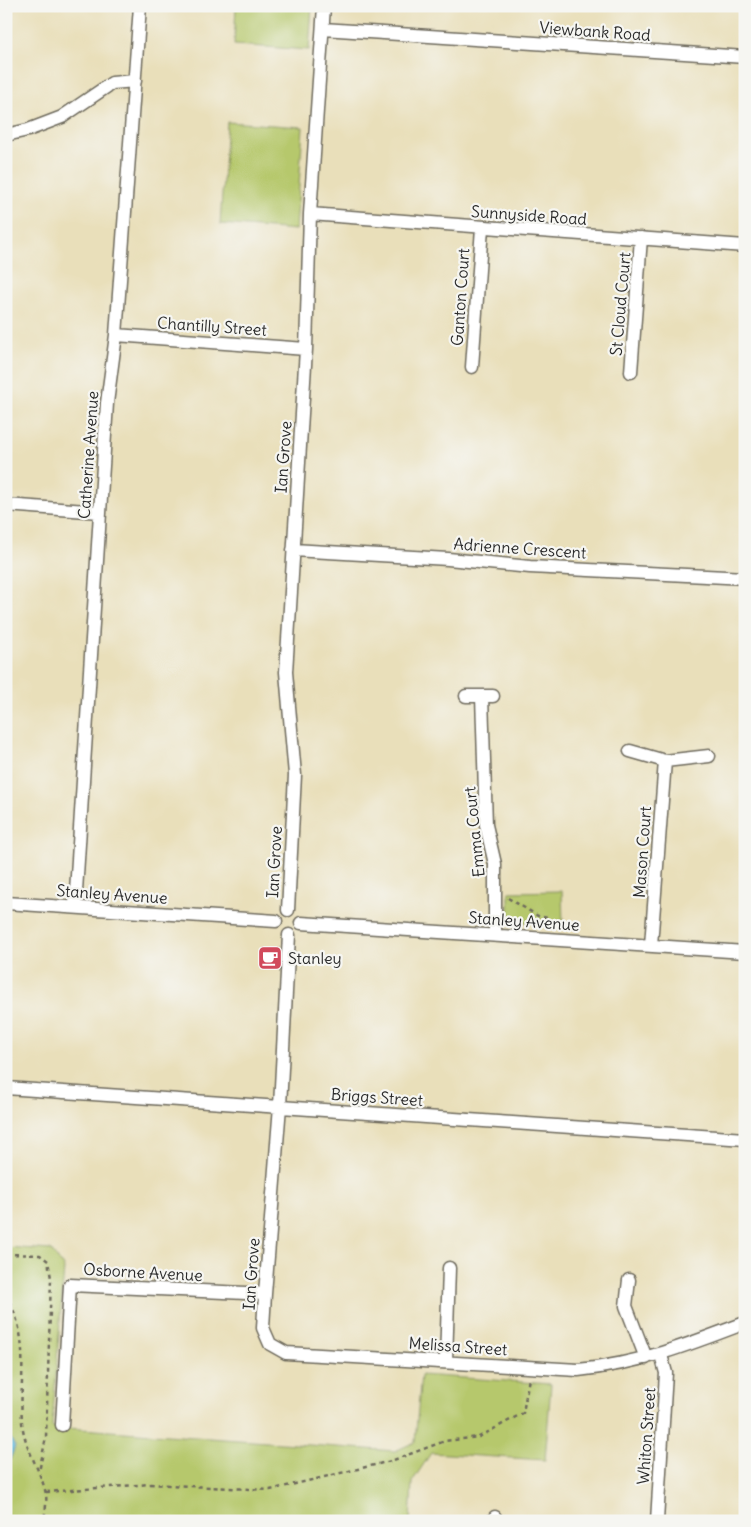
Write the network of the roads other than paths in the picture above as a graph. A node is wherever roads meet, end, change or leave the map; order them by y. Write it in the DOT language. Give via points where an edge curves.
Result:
graph roads {
  1 [pos="140,6"];
  2 [pos="324,6"];
  3 [pos="323,29"];
  4 [pos="745,57"];
  5 [pos="135,82"];
  6 [pos="6,135"];
  7 [pos="310,214"];
  8 [pos="482,228"];
  9 [pos="641,238"];
  10 [pos="745,246"];
  11 [pos="116,335"];
  12 [pos="306,349"];
  13 [pos="472,367"];
  14 [pos="630,372"];
  15 [pos="6,505"];
  16 [pos="100,512"];
  17 [pos="293,550"];
  18 [pos="745,578"];
  19 [pos="466,696"];
  20 [pos="630,752"];
  21 [pos="709,756"];
  22 [pos="665,761"];
  23 [pos="6,903"];
  24 [pos="75,908"];
  25 [pos="288,910"];
  26 [pos="276,921"];
  27 [pos="301,923"];
  28 [pos="289,935"];
  29 [pos="495,935"];
  30 [pos="651,946"];
  31 [pos="745,952"];
  32 [pos="6,1088"];
  33 [pos="280,1106"];
  34 [pos="745,1139"];
  35 [pos="449,1268"];
  36 [pos="629,1280"];
  37 [pos="265,1294"];
  38 [pos="745,1323"];
  39 [pos="270,1344"];
  40 [pos="661,1355"];
  41 [pos="646,1358"];
  42 [pos="446,1361"];
  43 [pos="62,1425"];
  44 [pos="657,1521"];
  1 -- 5 [label="street, Catherine Avenue"];
  2 -- 3 [label="street, Ian Grove"];
  3 -- 4 [label="street, Viewbank Road"];
  3 -- 7 [label="street, Ian Grove"];
  5 -- 6 [label="street" via="112,83 62,117"];
  5 -- 11 [label="street, Catherine Avenue"];
  7 -- 8 [label="street, Sunnyside Road"];
  7 -- 12 [label="street, Ian Grove"];
  8 -- 9 [label="street, Sunnyside Road"];
  8 -- 13 [label="street, Ganton Court"];
  9 -- 10 [label="street, Sunnyside Road"];
  9 -- 14 [label="street, St Cloud Court"];
  11 -- 12 [label="street, Chantilly Street"];
  11 -- 16 [label="street, Catherine Avenue" via="107,403"];
  12 -- 17 [label="street, Ian Grove"];
  15 -- 16 [label="street"];
  16 -- 24 [label="street, Catherine Avenue"];
  17 -- 18 [label="street, Adrienne Crescent"];
  17 -- 25 [label="street, Ian Grove" via="286,672 295,775"];
  19 -- 29 [label="street, Emma Court" via="487,696 486,825 495,864"];
  20 -- 22 [label="street"];
  21 -- 22 [label="street"];
  22 -- 30 [label="street, Mason Court"];
  23 -- 24 [label="street, Stanley Avenue"];
  24 -- 26 [label="street, Stanley Avenue"];
  25 -- 26 [label="street" via="281,913"];
  25 -- 27 [label="street" via="295,912"];
  26 -- 28 [label="street" via="278,930"];
  27 -- 28 [label="street" via="298,931"];
  27 -- 29 [label="street, Stanley Avenue"];
  28 -- 33 [label="street, Ian Grove"];
  29 -- 30 [label="street, Stanley Avenue"];
  30 -- 31 [label="street, Stanley Avenue"];
  32 -- 33 [label="street, Briggs Street"];
  33 -- 34 [label="street, Briggs Street"];
  33 -- 37 [label="street, Ian Grove"];
  35 -- 42 [label="street"];
  36 -- 41 [label="street" via="626,1306"];
  37 -- 39 [label="street, Ian Grove" via="263,1328"];
  37 -- 43 [label="street, Osborne Avenue" via="70,1285"];
  38 -- 40 [label="street, Melissa Street"];
  39 -- 42 [label="street, Melissa Street" via="286,1353"];
  40 -- 41 [label="street, Melissa Street"];
  40 -- 44 [label="street, Whiton Street" via="666,1373"];
  41 -- 42 [label="street, Melissa Street" via="578,1370"];
}
